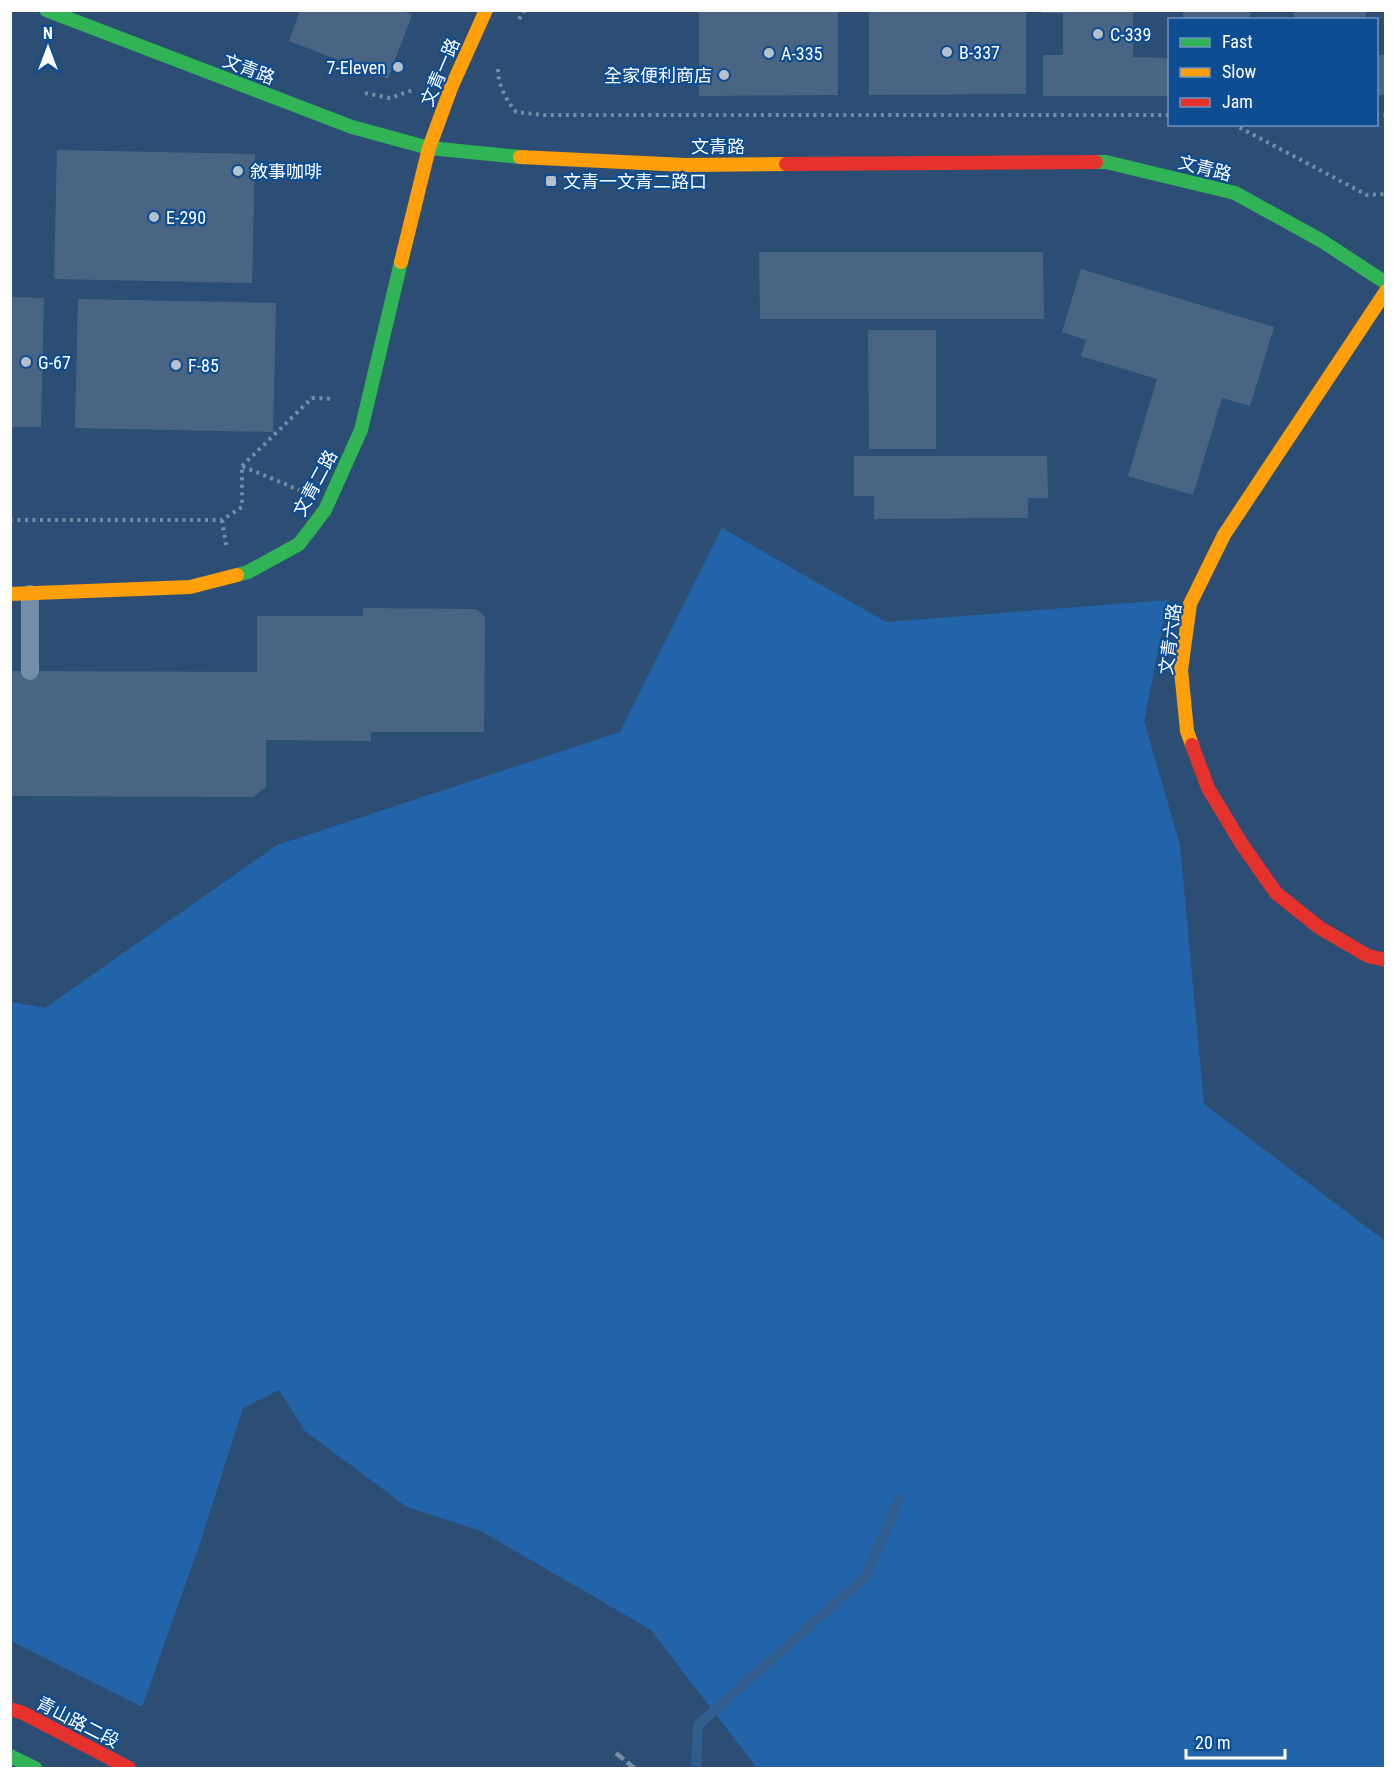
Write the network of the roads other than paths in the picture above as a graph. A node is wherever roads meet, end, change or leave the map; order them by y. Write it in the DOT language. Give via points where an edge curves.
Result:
graph roads {
  1 [pos="46,10"];
  2 [pos="486,10"];
  3 [pos="429,148"];
  4 [pos="1386,283"];
  5 [pos="1386,291"];
  6 [pos="10,594"];
  7 [pos="30,594"];
  8 [pos="30,671"];
  9 [pos="1386,960"];
  10 [pos="10,1709"];
  11 [pos="10,1756"];
  12 [pos="35,1768"];
  13 [pos="129,1768"];
  1 -- 3 [label="street, 文青路" via="352,127"];
  2 -- 3 [label="street, 文青一路"];
  3 -- 4 [label="street, 文青路" via="685,165 1106,162 1235,193 1322,241"];
  3 -- 7 [label="street, 文青二路" via="362,430 325,510 299,544 248,572 189,587"];
  5 -- 9 [label="street, 文青六路" via="1224,535 1190,604 1182,670 1187,731 1208,788 1241,843 1276,892 1320,928 1368,956"];
  6 -- 7 [label="street, 文青二路"];
  7 -- 8 [label="lane"];
  10 -- 13 [label="street, 青山路二段"];
  11 -- 12 [label="street"];
}
